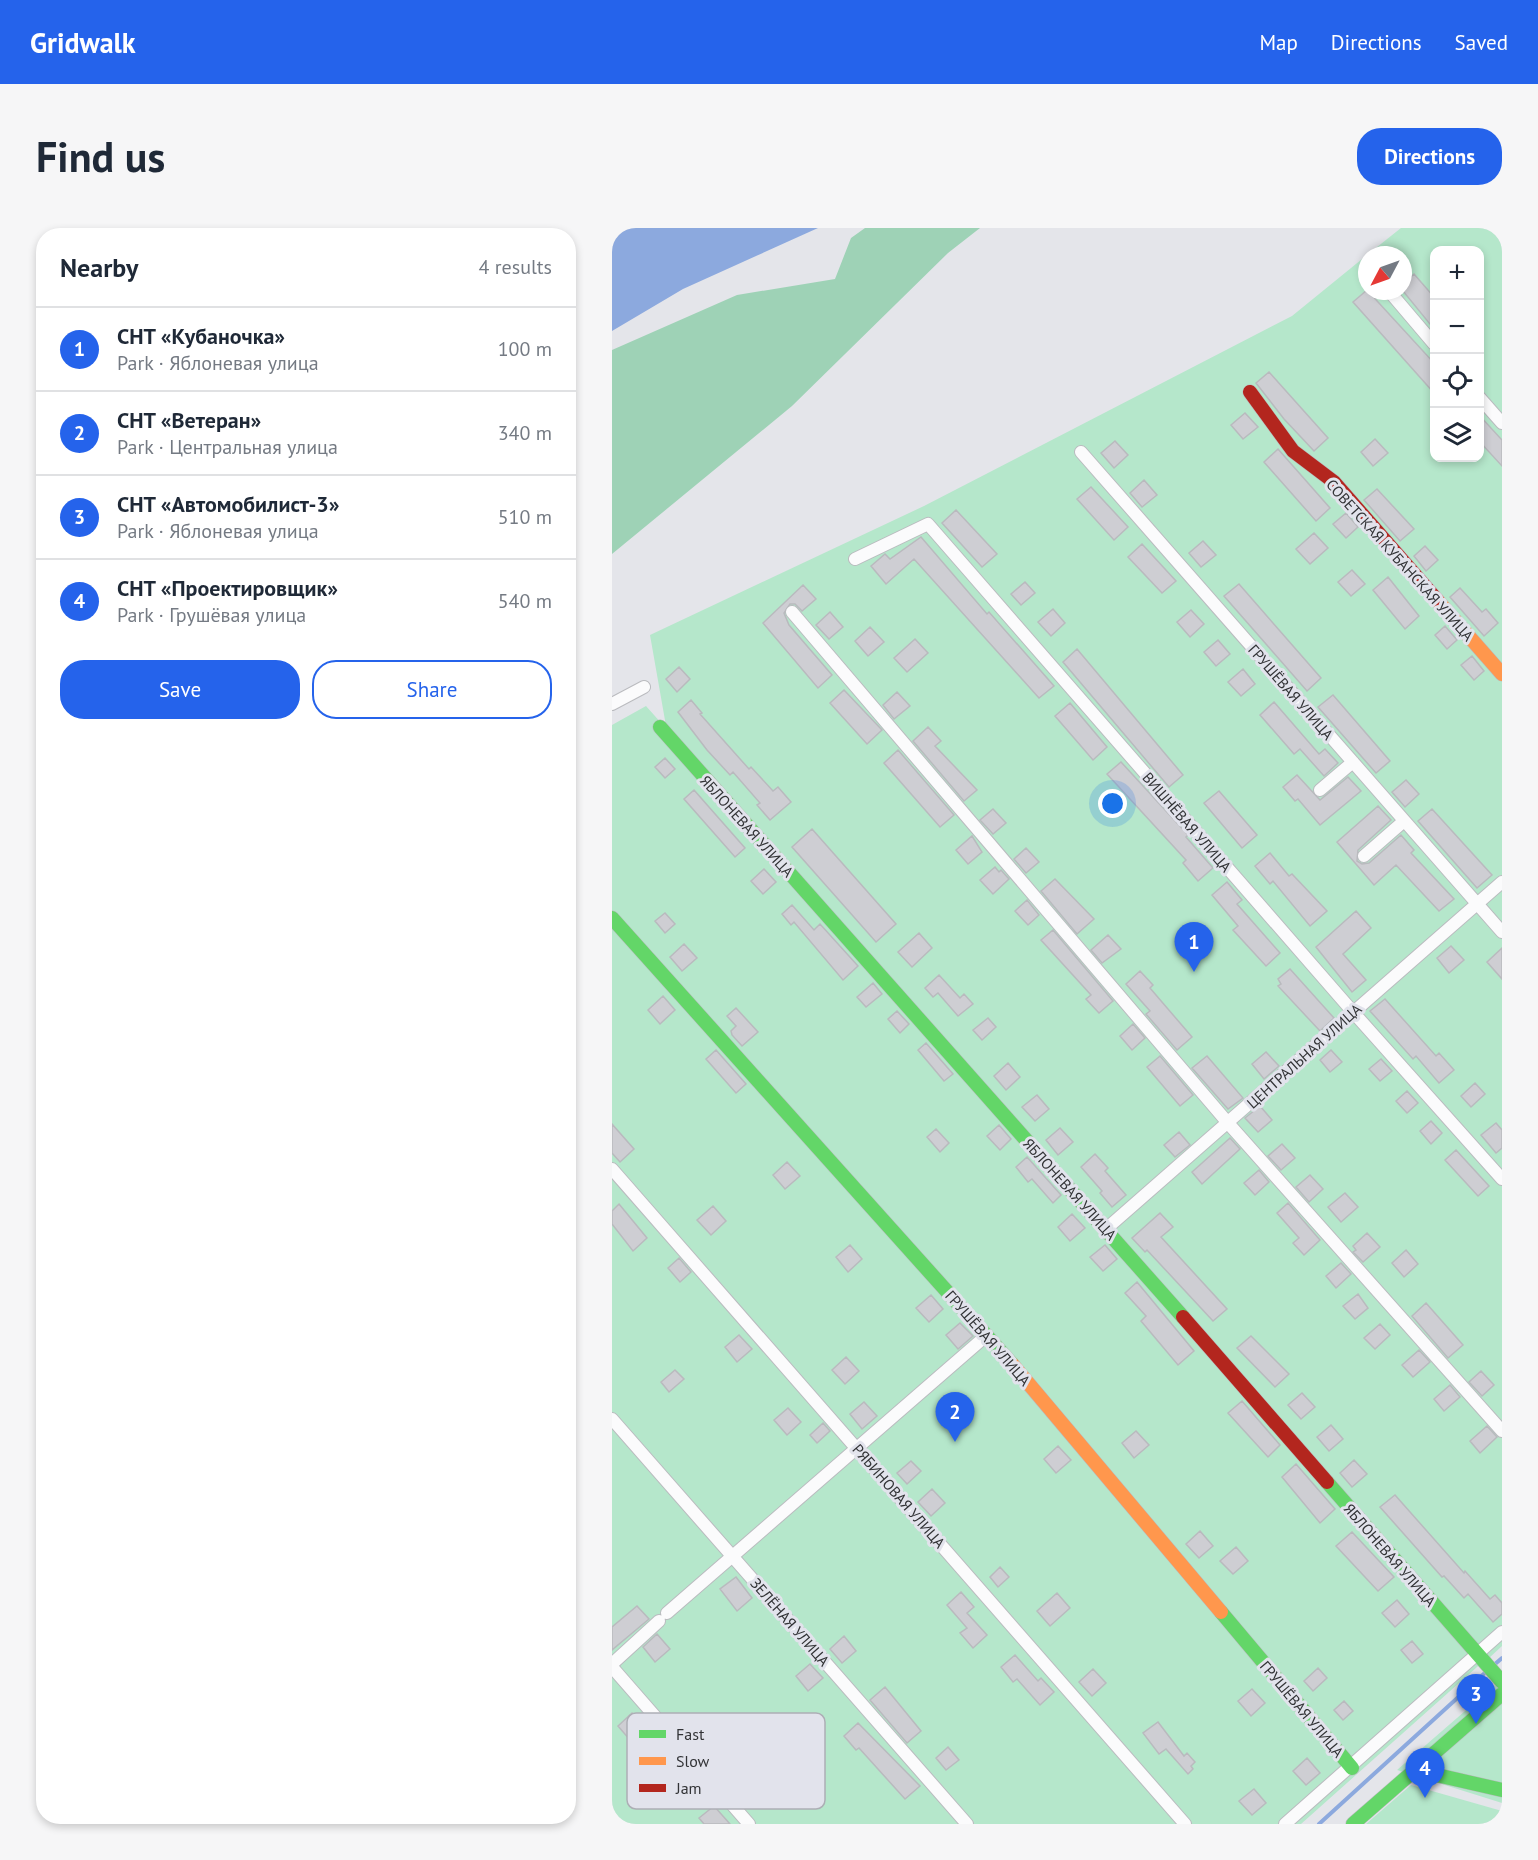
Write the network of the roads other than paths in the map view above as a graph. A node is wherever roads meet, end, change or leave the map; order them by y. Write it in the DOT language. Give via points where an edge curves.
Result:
graph roads {
  1 [pos="1397,300"];
  2 [pos="1430,339"];
  3 [pos="1250,392"];
  4 [pos="1484,403"];
  5 [pos="1502,423"];
  6 [pos="1081,452"];
  7 [pos="855,559"];
  8 [pos="792,612"];
  9 [pos="1502,674"];
  10 [pos="644,687"];
  11 [pos="612,704"];
  12 [pos="660,727"];
  13 [pos="1353,762"];
  14 [pos="1320,790"];
  15 [pos="1404,821"];
  16 [pos="1364,856"];
  17 [pos="1502,882"];
  18 [pos="1477,904"];
  19 [pos="612,918"];
  20 [pos="1502,932"];
  21 [pos="1353,1012"];
  22 [pos="1228,1123"];
  23 [pos="612,1170"];
  24 [pos="1502,1179"];
  25 [pos="1106,1228"];
  26 [pos="987,1335"];
  27 [pos="612,1419"];
  28 [pos="1502,1431"];
  29 [pos="858,1449"];
  30 [pos="732,1556"];
  31 [pos="1502,1632"];
  32 [pos="1477,1654"];
  33 [pos="612,1666"];
  34 [pos="612,1676"];
  35 [pos="1502,1682"];
  36 [pos="1502,1694"];
  37 [pos="645,1713"];
  38 [pos="653,1713"];
  39 [pos="1352,1768"];
  40 [pos="1415,1770"];
  41 [pos="1502,1790"];
  42 [pos="730,1809"];
  43 [pos="736,1809"];
  44 [pos="743,1824"];
  45 [pos="749,1824"];
  46 [pos="967,1824"];
  47 [pos="1185,1824"];
  48 [pos="1285,1824"];
  49 [pos="1353,1824"];
  1 -- 2 [label="street"];
  3 -- 9 [label="street, СОВЕТСКАЯ КУБАНСКАЯ УЛИЦА" via="1293,451 1334,482"];
  4 -- 5 [label="street"];
  6 -- 13 [label="street, ГРУШЁВАЯ УЛИЦА"];
  7 -- 21 [label="street, ВИШНЁВАЯ УЛИЦА" via="928,524"];
  8 -- 22 [label="street"];
  10 -- 11 [label="street"];
  12 -- 25 [label="street, ЯБЛОНЕВАЯ УЛИЦА"];
  13 -- 14 [label="street"];
  13 -- 15 [label="street, ГРУШЁВАЯ УЛИЦА"];
  15 -- 16 [label="street"];
  15 -- 18 [label="street, ГРУШЁВАЯ УЛИЦА"];
  17 -- 18 [label="street, ЦЕНТРАЛЬНАЯ УЛИЦА"];
  18 -- 20 [label="street, ГРУШЁВАЯ УЛИЦА"];
  18 -- 21 [label="street, ЦЕНТРАЛЬНАЯ УЛИЦА"];
  19 -- 26 [label="street, ГРУШЁВАЯ УЛИЦА"];
  21 -- 22 [label="street, ЦЕНТРАЛЬНАЯ УЛИЦА"];
  21 -- 24 [label="street, ВИШНЁВАЯ УЛИЦА"];
  22 -- 25 [label="street, ЦЕНТРАЛЬНАЯ УЛИЦА"];
  22 -- 28 [label="street"];
  23 -- 29 [label="street, РЯБИНОВАЯ УЛИЦА"];
  25 -- 32 [label="street, ЯБЛОНЕВАЯ УЛИЦА"];
  26 -- 29 [label="street"];
  26 -- 39 [label="street, ГРУШЁВАЯ УЛИЦА"];
  27 -- 30 [label="street, ЗЕЛЁНАЯ УЛИЦА"];
  29 -- 30 [label="street"];
  29 -- 47 [label="street, РЯБИНОВАЯ УЛИЦА"];
  30 -- 33 [label="street"];
  30 -- 46 [label="street, ЗЕЛЁНАЯ УЛИЦА"];
  31 -- 32 [label="street"];
  32 -- 35 [label="street, ЯБЛОНЕВАЯ УЛИЦА"];
  32 -- 39 [label="street"];
  33 -- 38 [label="street"];
  34 -- 37 [label="street"];
  36 -- 40 [label="street"];
  39 -- 48 [label="street"];
  40 -- 41 [label="street"];
  40 -- 49 [label="street"];
  42 -- 44 [label="street"];
  43 -- 45 [label="street"];
}
